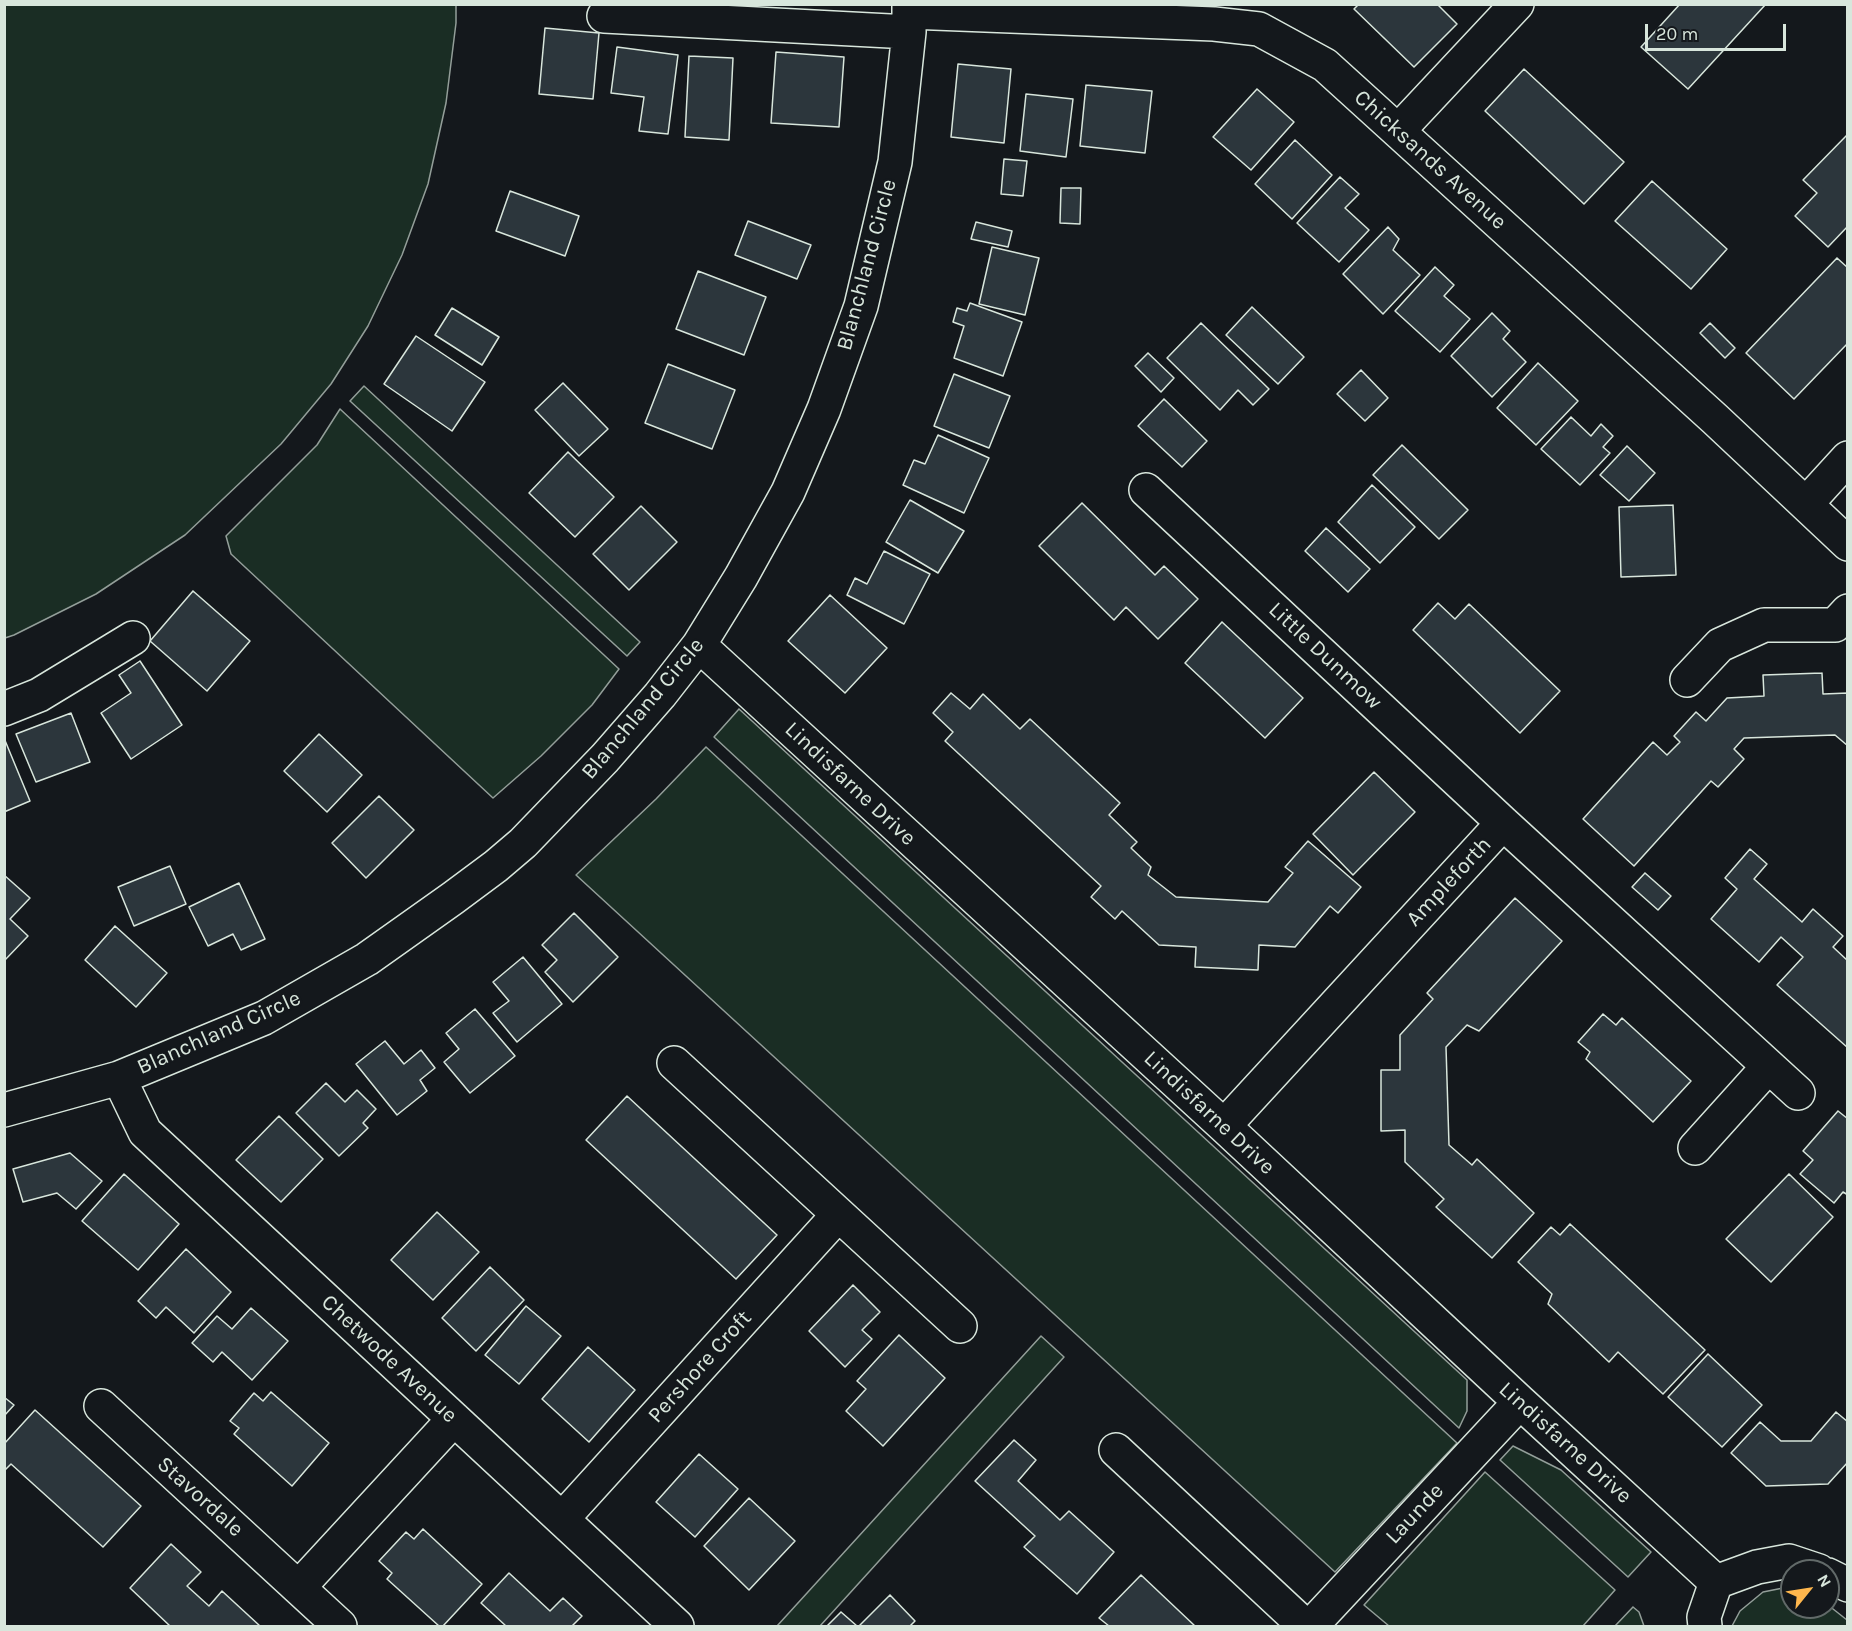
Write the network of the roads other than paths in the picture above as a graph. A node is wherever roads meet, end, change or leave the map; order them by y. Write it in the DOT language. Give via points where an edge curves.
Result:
graph roads {
  1 [pos="1517,4"];
  2 [pos="1214,14"];
  3 [pos="604,16"];
  4 [pos="909,16"];
  5 [pos="1398,131"];
  6 [pos="1848,458"];
  7 [pos="1146,490"];
  8 [pos="1806,504"];
  9 [pos="1848,544"];
  10 [pos="1848,611"];
  11 [pos="133,638"];
  12 [pos="699,645"];
  13 [pos="1688,680"];
  14 [pos="4,709"];
  15 [pos="1503,823"];
  16 [pos="674,1063"];
  17 [pos="1768,1067"];
  18 [pos="119,1078"];
  19 [pos="1798,1093"];
  20 [pos="4,1110"];
  21 [pos="1224,1126"];
  22 [pos="1695,1148"];
  23 [pos="838,1215"];
  24 [pos="960,1326"];
  25 [pos="1520,1402"];
  26 [pos="101,1406"];
  27 [pos="454,1419"];
  28 [pos="1116,1450"];
  29 [pos="562,1519"];
  30 [pos="1780,1563"];
  31 [pos="1716,1582"];
  32 [pos="299,1587"];
  33 [pos="340,1626"];
  34 [pos="677,1626"];
  35 [pos="1305,1626"];
  36 [pos="1311,1626"];
  37 [pos="1705,1626"];
  1 -- 5 [label="street"];
  2 -- 4 [label="street, Chicksands Avenue"];
  2 -- 5 [label="street, Chicksands Avenue" via="1259,29 1325,65"];
  3 -- 4 [label="street, Chicksands Avenue"];
  4 -- 12 [label="street, Blanchland Circle" via="895,162 861,306 788,492"];
  5 -- 8 [label="street, Chicksands Avenue"];
  6 -- 8 [label="street"];
  7 -- 15 [label="street, Little Dunmow"];
  8 -- 9 [label="street, Chicksands Avenue"];
  10 -- 13 [label="street" via="1835,625 1764,625 1720,645"];
  11 -- 14 [label="street" via="39,695"];
  12 -- 18 [label="street, Blanchland Circle" via="605,758 496,866 368,959 264,1018"];
  12 -- 21 [label="street, Lindisfarne Drive"];
  15 -- 17 [label="street, Ampleforth"];
  15 -- 21 [label="street, Ampleforth"];
  16 -- 23 [label="street"];
  17 -- 19 [label="street, Ampleforth"];
  17 -- 22 [label="street"];
  18 -- 20 [label="street, Blanchland Circle"];
  18 -- 27 [label="street, Chetwode Avenue" via="145,1132"];
  21 -- 25 [label="street, Lindisfarne Drive"];
  23 -- 24 [label="street"];
  23 -- 29 [label="street, Pershore Croft"];
  25 -- 31 [label="street, Lindisfarne Drive"];
  25 -- 36 [label="street, Launde"];
  26 -- 32 [label="street, Stavordale"];
  27 -- 29 [label="street, Chetwode Avenue"];
  27 -- 32 [label="street"];
  28 -- 35 [label="street"];
  29 -- 34 [label="street, Chetwode Avenue"];
  30 -- 31 [label="street"];
  31 -- 37 [label="street" via="1704,1617"];
  32 -- 33 [label="street, Stavordale"];
}
